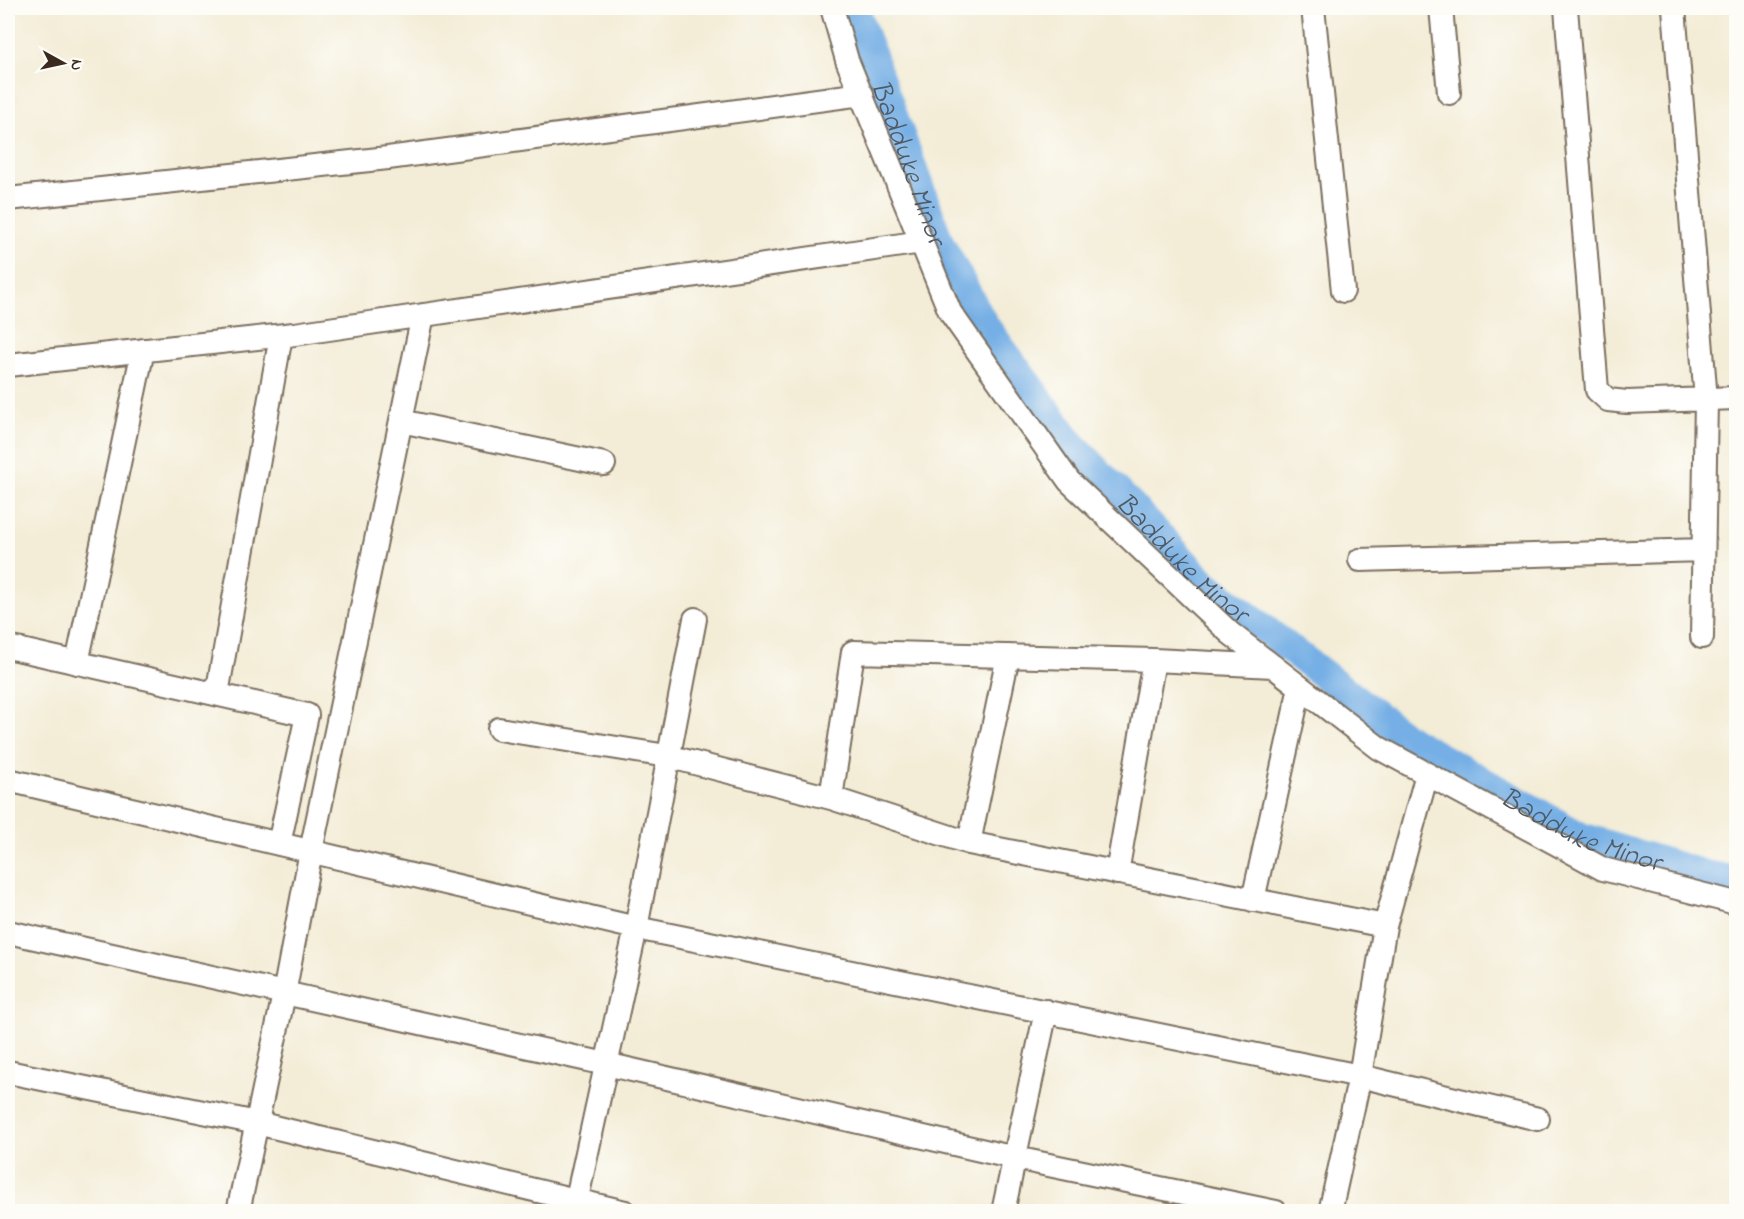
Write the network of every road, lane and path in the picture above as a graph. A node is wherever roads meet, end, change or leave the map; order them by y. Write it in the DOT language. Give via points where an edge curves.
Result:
graph roads {
  1 [pos="832,8"];
  2 [pos="1313,8"];
  3 [pos="1441,8"];
  4 [pos="1566,8"];
  5 [pos="1674,8"];
  6 [pos="1449,93"];
  7 [pos="862,94"];
  8 [pos="8,198"];
  9 [pos="922,242"];
  10 [pos="1343,291"];
  11 [pos="423,315"];
  12 [pos="294,334"];
  13 [pos="144,350"];
  14 [pos="8,367"];
  15 [pos="1737,398"];
  16 [pos="1707,400"];
  17 [pos="401,421"];
  18 [pos="604,464"];
  19 [pos="1703,550"];
  20 [pos="1360,560"];
  21 [pos="694,619"];
  22 [pos="1702,637"];
  23 [pos="8,647"];
  24 [pos="1008,656"];
  25 [pos="1154,660"];
  26 [pos="77,663"];
  27 [pos="1273,666"];
  28 [pos="1300,687"];
  29 [pos="217,694"];
  30 [pos="499,729"];
  31 [pos="668,756"];
  32 [pos="1427,774"];
  33 [pos="8,780"];
  34 [pos="831,798"];
  35 [pos="969,843"];
  36 [pos="279,844"];
  37 [pos="311,851"];
  38 [pos="1117,873"];
  39 [pos="1253,900"];
  40 [pos="1737,903"];
  41 [pos="1384,926"];
  42 [pos="636,928"];
  43 [pos="8,932"];
  44 [pos="284,994"];
  45 [pos="1046,1011"];
  46 [pos="606,1064"];
  47 [pos="8,1072"];
  48 [pos="1360,1077"];
  49 [pos="1538,1119"];
  50 [pos="258,1124"];
  51 [pos="1015,1158"];
  52 [pos="575,1206"];
  53 [pos="238,1212"];
  54 [pos="625,1212"];
  55 [pos="1003,1212"];
  56 [pos="1276,1212"];
  57 [pos="1330,1212"];
  1 -- 7 [label="street"];
  2 -- 10 [label="street"];
  3 -- 6 [label="street"];
  4 -- 16 [label="street" via="1597,390 1608,400 1627,402"];
  5 -- 16 [label="street"];
  7 -- 8 [label="street" via="388,158"];
  7 -- 9 [label="street"];
  9 -- 11 [label="street"];
  9 -- 27 [label="street" via="950,312 1069,481 1230,633"];
  11 -- 12 [label="street"];
  11 -- 17 [label="street"];
  12 -- 13 [label="street"];
  12 -- 29 [label="street" via="281,336"];
  13 -- 14 [label="street"];
  13 -- 26 [label="street"];
  15 -- 16 [label="street"];
  16 -- 19 [label="street"];
  17 -- 18 [label="street"];
  17 -- 37 [label="street"];
  19 -- 20 [label="street"];
  19 -- 22 [label="street"];
  21 -- 31 [label="street"];
  23 -- 26 [label="street"];
  24 -- 25 [label="street"];
  24 -- 34 [label="street" via="853,652"];
  24 -- 35 [label="street"];
  25 -- 27 [label="street"];
  25 -- 38 [label="street"];
  26 -- 29 [label="street"];
  27 -- 28 [label="street"];
  28 -- 32 [label="street" via="1379,748"];
  28 -- 39 [label="street"];
  29 -- 36 [label="street" via="307,715"];
  30 -- 31 [label="street"];
  31 -- 34 [label="street"];
  31 -- 42 [label="street"];
  32 -- 40 [label="street" via="1603,869"];
  32 -- 41 [label="street"];
  33 -- 36 [label="street"];
  34 -- 35 [label="street"];
  35 -- 38 [label="street"];
  36 -- 37 [label="street"];
  37 -- 42 [label="street"];
  37 -- 44 [label="street"];
  38 -- 39 [label="street"];
  39 -- 41 [label="street"];
  41 -- 48 [label="street"];
  42 -- 45 [label="street"];
  42 -- 46 [label="street"];
  43 -- 44 [label="street"];
  44 -- 46 [label="street"];
  44 -- 50 [label="street"];
  45 -- 48 [label="street"];
  45 -- 51 [label="street"];
  46 -- 51 [label="street"];
  46 -- 52 [label="street"];
  47 -- 50 [label="street"];
  48 -- 49 [label="street"];
  48 -- 57 [label="street"];
  50 -- 52 [label="street"];
  50 -- 53 [label="street"];
  51 -- 55 [label="street"];
  51 -- 56 [label="street"];
  52 -- 54 [label="street"];
}
